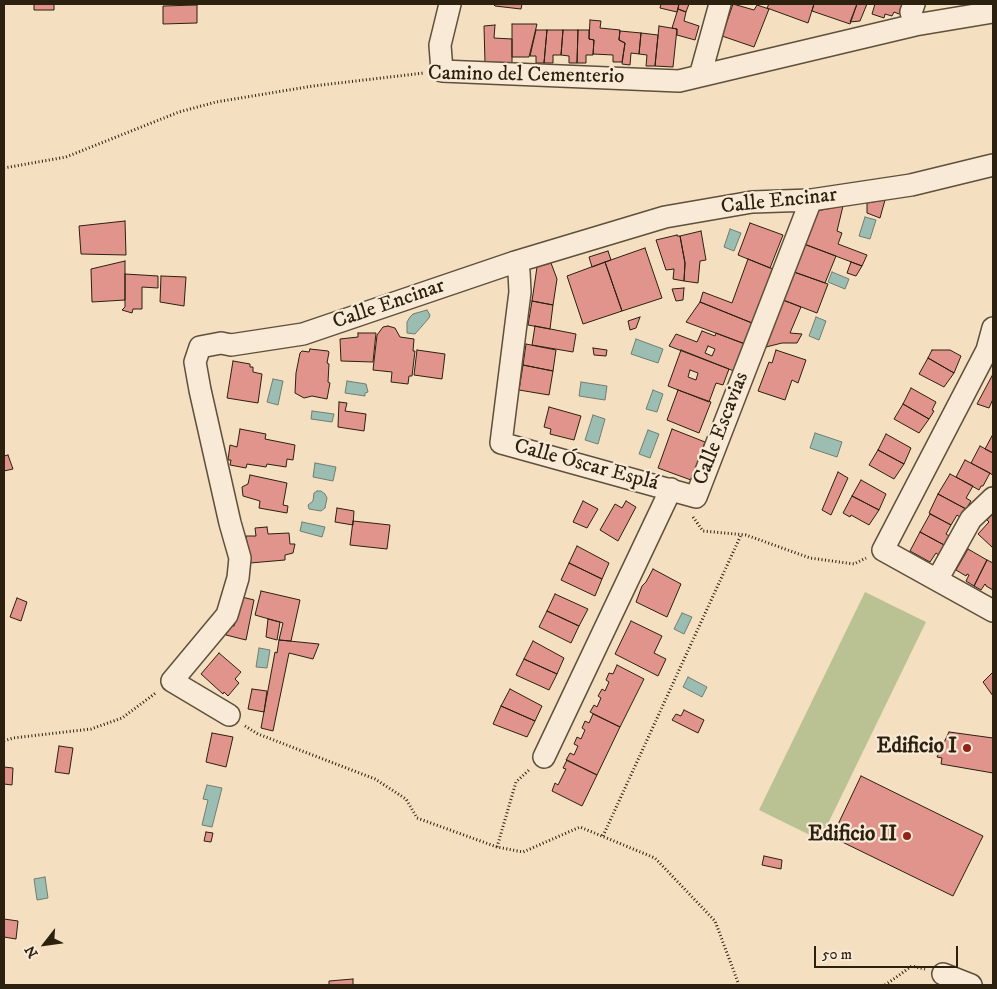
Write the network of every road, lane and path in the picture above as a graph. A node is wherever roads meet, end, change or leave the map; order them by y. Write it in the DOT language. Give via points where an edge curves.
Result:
graph roads {
  1 [pos="450,4"];
  2 [pos="720,4"];
  3 [pos="914,4"];
  4 [pos="993,12"];
  5 [pos="915,25"];
  6 [pos="442,71"];
  7 [pos="700,76"];
  8 [pos="993,165"];
  9 [pos="4,168"];
  10 [pos="811,200"];
  11 [pos="515,262"];
  12 [pos="993,328"];
  13 [pos="991,351"];
  14 [pos="671,489"];
  15 [pos="993,498"];
  16 [pos="741,535"];
  17 [pos="883,550"];
  18 [pos="937,580"];
  19 [pos="993,611"];
  20 [pos="172,681"];
  21 [pos="229,715"];
  22 [pos="4,741"];
  23 [pos="544,757"];
  24 [pos="602,836"];
  25 [pos="497,847"];
  26 [pos="942,974"];
  27 [pos="739,985"];
  28 [pos="885,985"];
  29 [pos="971,985"];
  1 -- 6 [label="street" via="440,45"];
  2 -- 7 [label="street"];
  3 -- 5 [label="street" via="911,12"];
  4 -- 5 [label="street, Camino del Cementerio"];
  5 -- 7 [label="street, Camino del Cementerio"];
  6 -- 7 [label="street, Camino del Cementerio" via="679,81"];
  6 -- 9 [label="path, Camino del Cementerio" via="313,86 216,102 179,112 66,157"];
  8 -- 10 [label="street, Calle Encinar" via="911,185"];
  10 -- 11 [label="street, Calle Encinar" via="752,202 665,216"];
  10 -- 14 [label="street, Calle Escavias" via="696,497"];
  11 -- 14 [label="street, Calle Óscar Esplá" via="520,292 501,443"];
  11 -- 20 [label="street, Calle Encinar" via="303,334 231,345 200,346 195,362 200,390 240,558 227,615"];
  12 -- 13 [label="street"];
  13 -- 17 [label="street"];
  14 -- 16 [label="path" via="703,531"];
  14 -- 23 [label="street, Calle Escavias"];
  15 -- 18 [label="street" via="971,519"];
  16 -- 17 [label="path" via="810,558 854,564"];
  16 -- 24 [label="path"];
  17 -- 18 [label="street"];
  18 -- 19 [label="street"];
  20 -- 21 [label="street"];
  20 -- 22 [label="path" via="122,718 91,729"];
  21 -- 25 [label="path" via="258,734 375,778 406,799 417,818"];
  23 -- 25 [label="path" via="516,782"];
  24 -- 25 [label="path" via="580,827 523,852"];
  24 -- 27 [label="path" via="655,858 715,921"];
  26 -- 28 [label="path" via="912,966"];
  26 -- 29 [label="street"];
}
